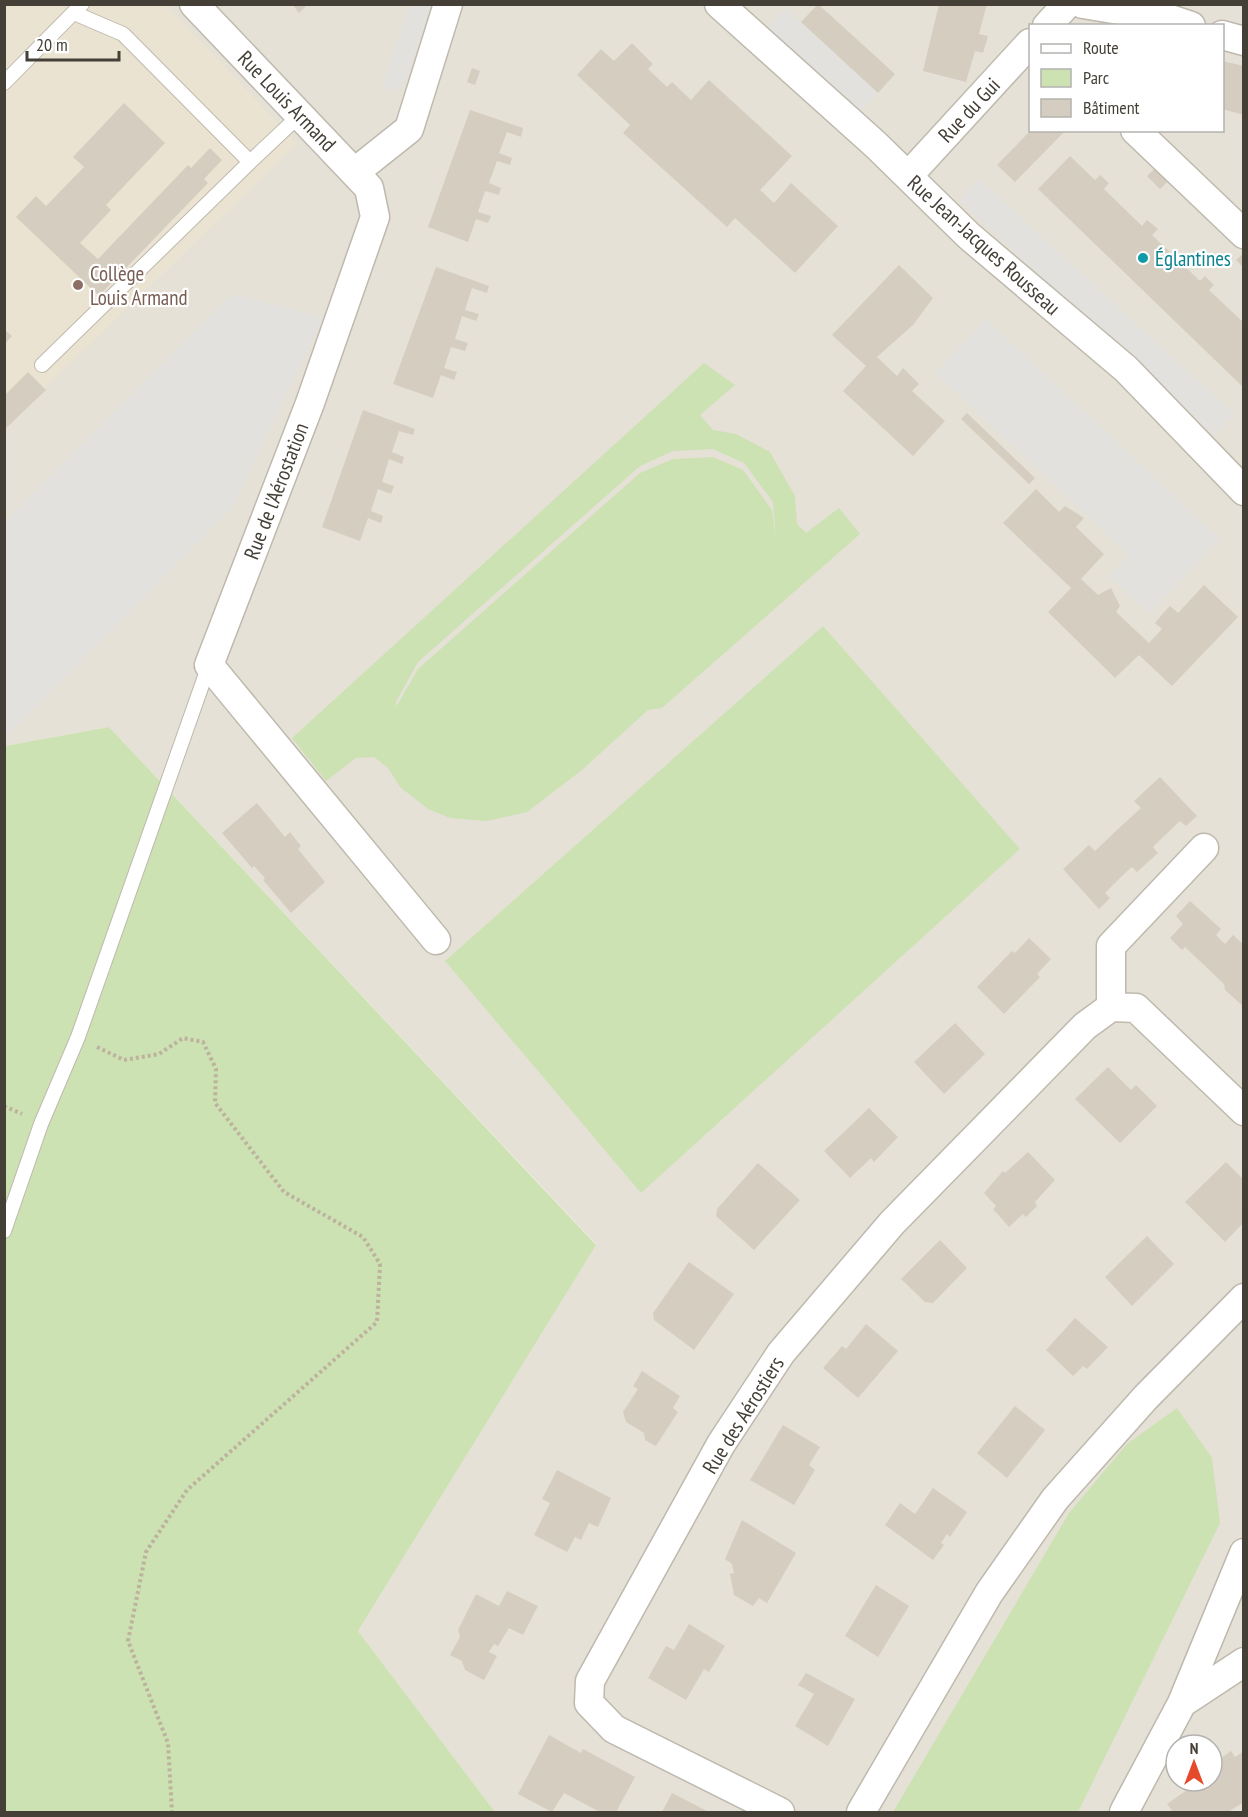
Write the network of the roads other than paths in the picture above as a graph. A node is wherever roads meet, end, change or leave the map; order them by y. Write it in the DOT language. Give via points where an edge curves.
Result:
graph roads {
  1 [pos="194,4"];
  2 [pos="448,4"];
  3 [pos="719,4"];
  4 [pos="1067,4"];
  5 [pos="1083,4"];
  6 [pos="78,9"];
  7 [pos="1049,24"];
  8 [pos="1185,24"];
  9 [pos="1224,36"];
  10 [pos="1244,41"];
  11 [pos="1029,45"];
  12 [pos="4,83"];
  13 [pos="301,114"];
  14 [pos="1137,132"];
  15 [pos="250,162"];
  16 [pos="355,172"];
  17 [pos="908,176"];
  18 [pos="1244,234"];
  19 [pos="42,365"];
  20 [pos="1241,482"];
  21 [pos="209,665"];
  22 [pos="1204,848"];
  23 [pos="436,940"];
  24 [pos="1111,1007"];
  25 [pos="1244,1111"];
  26 [pos="4,1231"];
  27 [pos="1244,1298"];
  28 [pos="1244,1553"];
  29 [pos="1244,1662"];
  30 [pos="1182,1703"];
  31 [pos="780,1812"];
  32 [pos="861,1812"];
  33 [pos="1124,1812"];
  1 -- 13 [label="street, Rue Louis Armand"];
  2 -- 16 [label="street" via="409,129"];
  3 -- 17 [label="street, Rue Jean-Jacques Rousseau"];
  4 -- 7 [label="street"];
  5 -- 8 [label="street"];
  6 -- 12 [label="lane"];
  6 -- 15 [label="lane" via="123,34"];
  9 -- 10 [label="street"];
  11 -- 17 [label="street, Rue du Gui"];
  13 -- 15 [label="lane"];
  13 -- 16 [label="street, Rue Louis Armand"];
  14 -- 18 [label="street"];
  15 -- 19 [label="lane"];
  16 -- 21 [label="street, Rue de l'Aérostation" via="369,188 374,203 371,233"];
  17 -- 20 [label="street, Rue Jean-Jacques Rousseau" via="969,236 1126,369"];
  21 -- 23 [label="street"];
  21 -- 26 [label="lane" via="78,1037 41,1124"];
  22 -- 24 [label="street" via="1111,946"];
  24 -- 25 [label="street" via="1136,1008"];
  24 -- 31 [label="street, Rue des Aérostiers" via="1085,1026 892,1223 781,1353 721,1444 590,1681 589,1703 614,1729"];
  27 -- 32 [label="street" via="1146,1397 1055,1499 989,1593"];
  28 -- 30 [label="street"];
  29 -- 30 [label="street"];
  30 -- 33 [label="street"];
}
